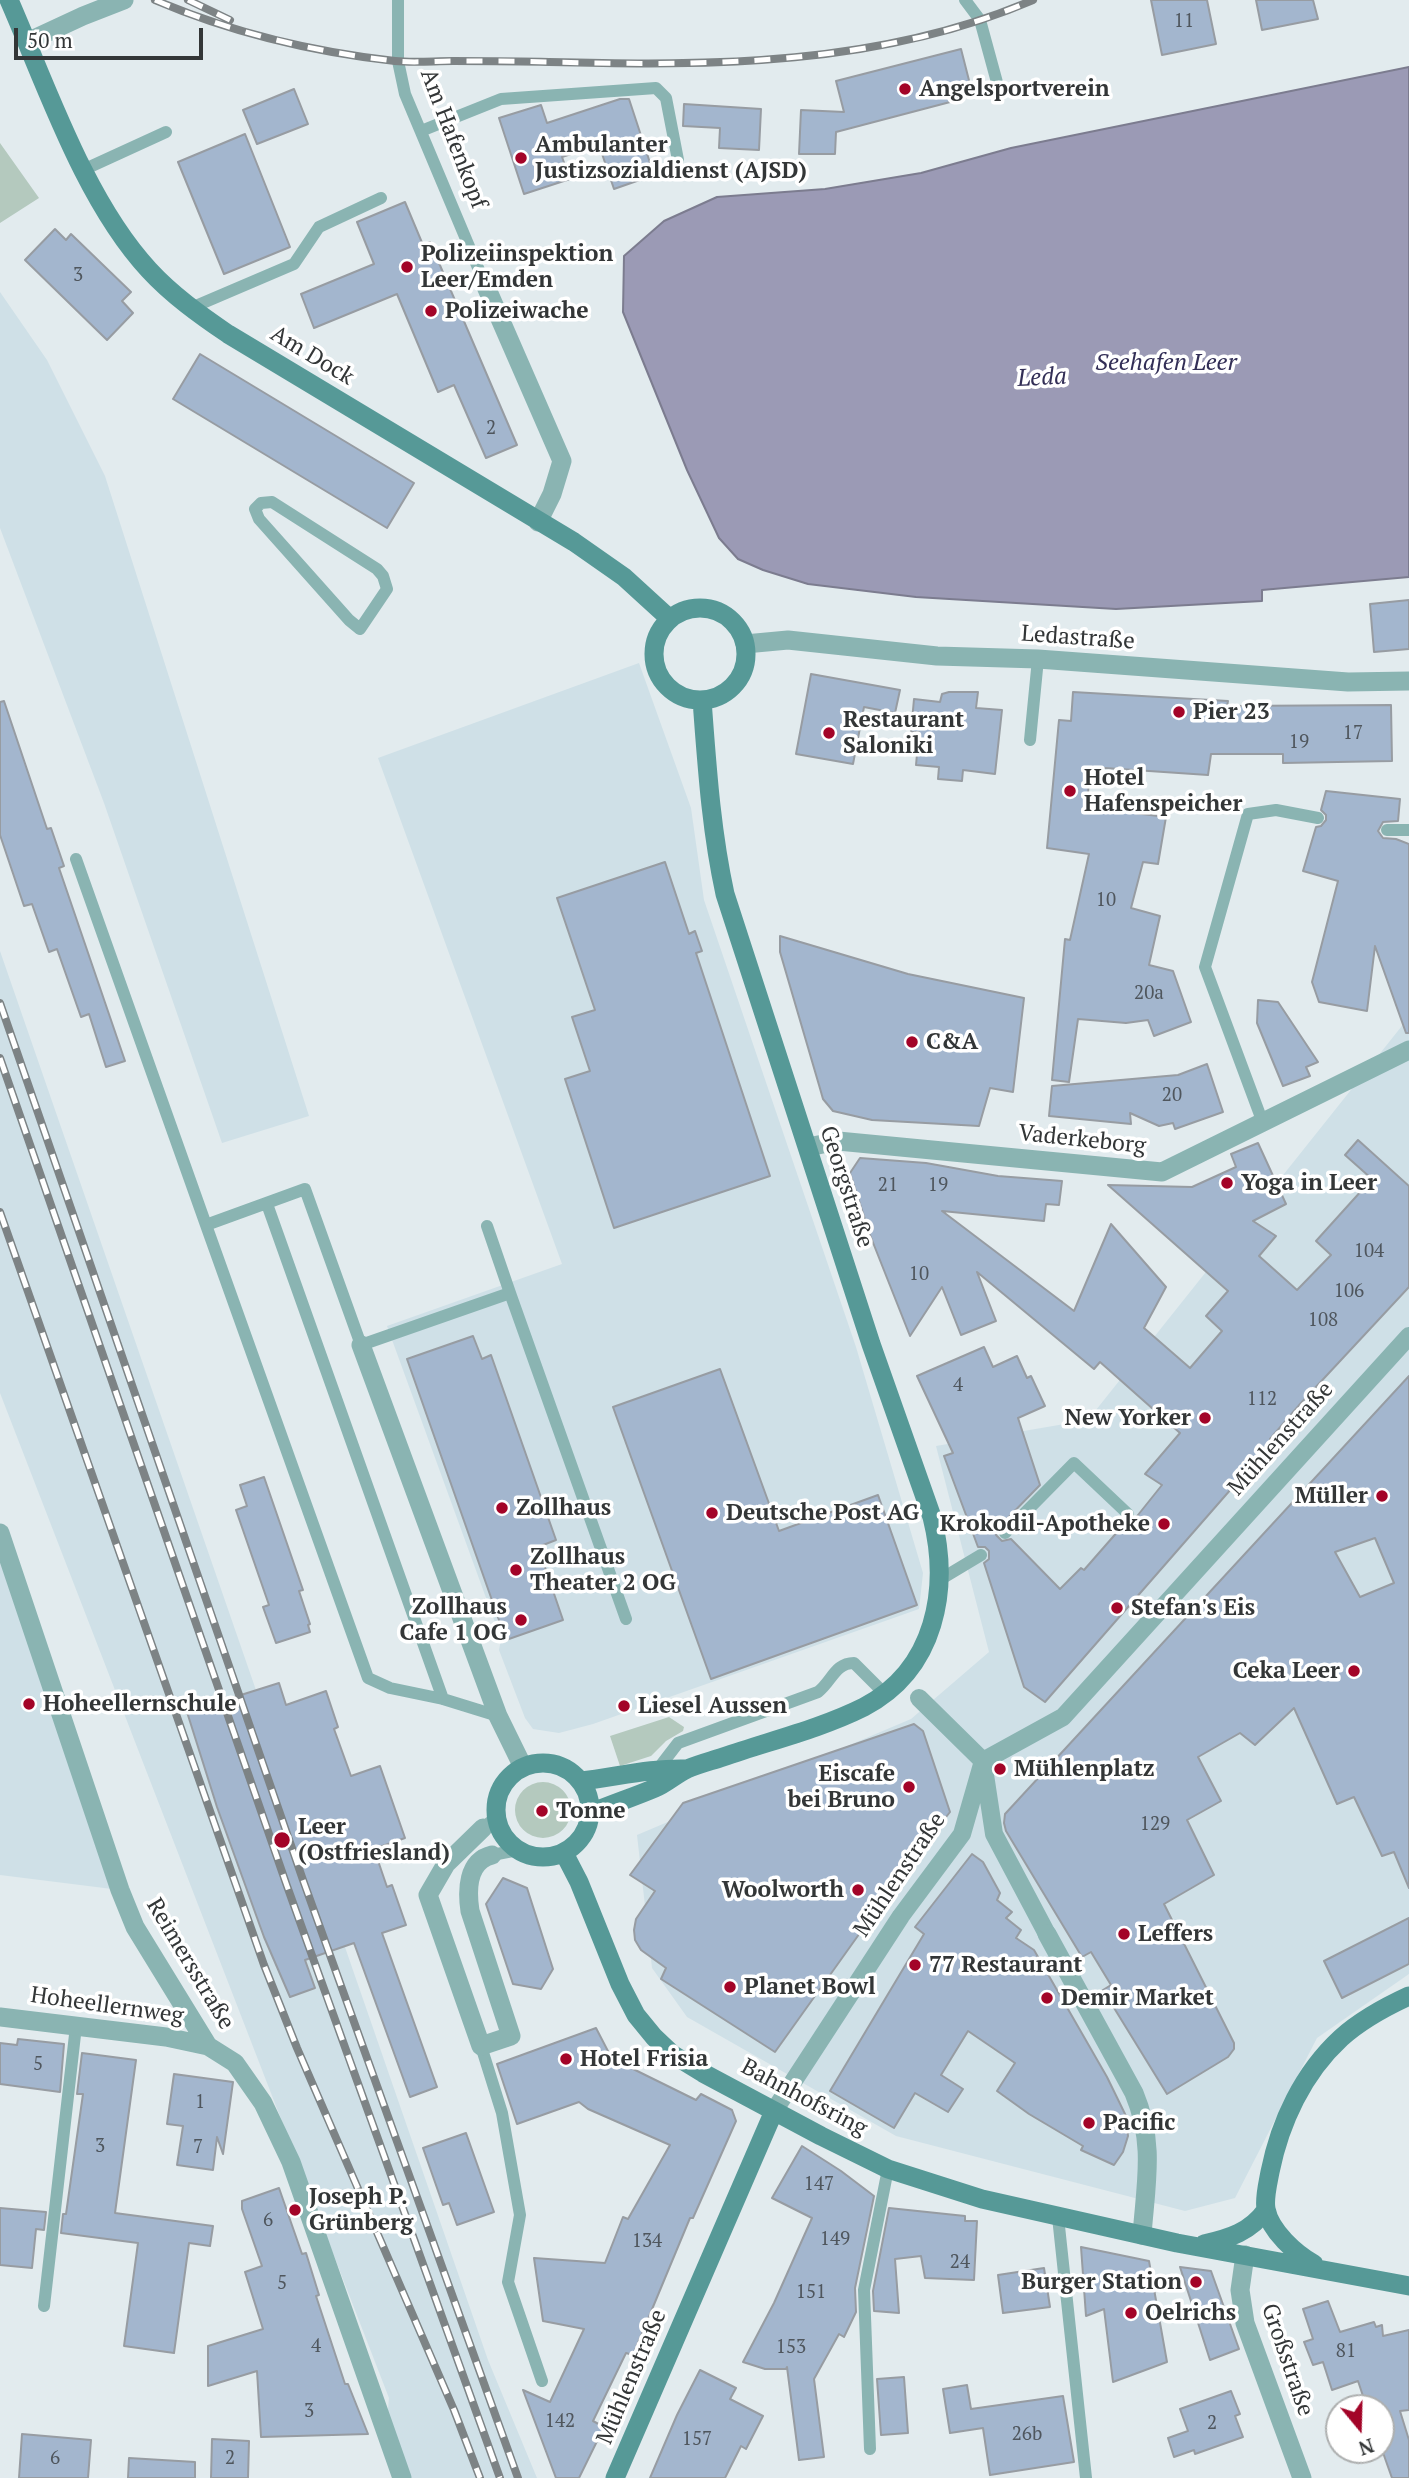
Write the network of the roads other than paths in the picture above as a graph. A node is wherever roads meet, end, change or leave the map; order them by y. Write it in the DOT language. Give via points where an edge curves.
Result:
graph roads {
  1 [pos="9,0"];
  2 [pos="124,0"];
  3 [pos="398,0"];
  4 [pos="965,0"];
  5 [pos="27,42"];
  6 [pos="998,86"];
  7 [pos="421,131"];
  8 [pos="166,132"];
  9 [pos="678,160"];
  10 [pos="83,170"];
  11 [pos="380,198"];
  12 [pos="484,282"];
  13 [pos="191,309"];
  14 [pos="538,522"];
  15 [pos="670,619"];
  16 [pos="360,629"];
  17 [pos="745,644"];
  18 [pos="1038,659"];
  19 [pos="1409,681"];
  20 [pos="702,700"];
  21 [pos="1030,740"];
  22 [pos="1318,818"];
  23 [pos="1387,830"];
  24 [pos="1409,830"];
  25 [pos="76,859"];
  26 [pos="1409,1050"];
  27 [pos="1263,1123"];
  28 [pos="808,1147"];
  29 [pos="267,1203"];
  30 [pos="206,1225"];
  31 [pos="487,1226"];
  32 [pos="510,1293"];
  33 [pos="1409,1336"];
  34 [pos="361,1345"];
  35 [pos="1128,1514"];
  36 [pos="0,1533"];
  37 [pos="1005,1533"];
  38 [pos="981,1555"];
  39 [pos="941,1579"];
  40 [pos="626,1619"];
  41 [pos="884,1693"];
  42 [pos="919,1698"];
  43 [pos="443,1699"];
  44 [pos="498,1716"];
  45 [pos="983,1761"];
  46 [pos="523,1767"];
  47 [pos="658,1769"];
  48 [pos="686,1769"];
  49 [pos="581,1781"];
  50 [pos="591,1813"];
  51 [pos="490,1823"];
  52 [pos="518,1850"];
  53 [pos="564,1853"];
  54 [pos="492,1855"];
  55 [pos="1047,1934"];
  56 [pos="1409,1996"];
  57 [pos="0,2017"];
  58 [pos="76,2026"];
  59 [pos="208,2046"];
  60 [pos="481,2046"];
  61 [pos="774,2111"];
  62 [pos="888,2169"];
  63 [pos="1266,2210"];
  64 [pos="1058,2217"];
  65 [pos="1142,2235"];
  66 [pos="1197,2246"];
  67 [pos="1245,2255"];
  68 [pos="1324,2270"];
  69 [pos="1409,2286"];
  70 [pos="44,2306"];
  71 [pos="542,2381"];
  72 [pos="870,2449"];
  73 [pos="402,2478"];
  74 [pos="615,2478"];
  75 [pos="1086,2478"];
  76 [pos="1302,2478"];
  1 -- 5 [label="main road, Am Dock"];
  2 -- 5 [label="street"];
  3 -- 7 [label="lane, Am Hafenkopf" via="397,61"];
  4 -- 6 [label="lane" via="980,20"];
  5 -- 10 [label="main road, Am Dock"];
  7 -- 9 [label="lane" via="501,99 656,88 666,98"];
  7 -- 12 [label="lane, Am Hafenkopf"];
  8 -- 10 [label="lane"];
  10 -- 13 [label="main road, Am Dock" via="135,254"];
  11 -- 13 [label="lane" via="319,226 294,264"];
  12 -- 14 [label="street, Am Hafenkopf" via="562,461"];
  13 -- 14 [label="main road, Am Dock"];
  14 -- 15 [label="main road, Am Dock" via="614,569"];
  15 -- 17 [label="main road" via="691,609 713,610 734,623"];
  15 -- 20 [label="main road" via="656,641 659,675 677,694"];
  16 -- 16 [label="lane" via="260,519 255,509 261,503 272,502 289,511 383,576 387,589"];
  17 -- 18 [label="street, Ledastraße" via="788,640 937,656"];
  17 -- 20 [label="main road" via="746,660 737,682 718,696"];
  18 -- 19 [label="street, Ledastraße" via="1349,682"];
  18 -- 21 [label="lane"];
  20 -- 28 [label="main road, Georgstraße" via="714,841 723,884"];
  22 -- 27 [label="lane" via="1276,810 1248,814 1205,967"];
  23 -- 24 [label="lane"];
  25 -- 30 [label="lane"];
  26 -- 27 [label="street, Vaderkeborg"];
  27 -- 28 [label="street, Vaderkeborg" via="1162,1172 838,1141"];
  28 -- 39 [label="main road, Georgstraße" via="932,1517"];
  29 -- 30 [label="lane"];
  29 -- 34 [label="lane" via="305,1189"];
  29 -- 43 [label="lane"];
  30 -- 43 [label="lane" via="368,1678 390,1688"];
  31 -- 32 [label="lane"];
  32 -- 34 [label="lane"];
  32 -- 40 [label="lane"];
  33 -- 45 [label="street, Mühlenstraße" via="1063,1717"];
  34 -- 44 [label="street"];
  35 -- 37 [label="lane" via="1074,1463"];
  36 -- 59 [label="street, Reimersstraße" via="135,1927"];
  38 -- 39 [label="lane"];
  39 -- 41 [label="main road, Georgstraße" via="926,1642 901,1678"];
  41 -- 47 [label="lane" via="854,1663 846,1663 818,1692 678,1743"];
  41 -- 48 [label="main road" via="841,1717"];
  42 -- 45 [label="street"];
  43 -- 44 [label="lane"];
  44 -- 46 [label="street"];
  45 -- 55 [label="street" via="994,1834"];
  45 -- 61 [label="street, Mühlenstraße" via="962,1834 901,1916"];
  46 -- 49 [label="main road" via="551,1763"];
  46 -- 51 [label="main road" via="501,1788"];
  47 -- 48 [label="main road"];
  47 -- 49 [label="main road"];
  48 -- 50 [label="main road" via="659,1786"];
  49 -- 50 [label="main road"];
  50 -- 53 [label="main road" via="580,1840"];
  51 -- 52 [label="main road"];
  51 -- 60 [label="street" via="446,1864 428,1895"];
  52 -- 53 [label="main road" via="540,1857"];
  52 -- 54 [label="lane"];
  53 -- 61 [label="main road, Bahnhofsring" via="620,1984 654,2038 672,2054"];
  54 -- 60 [label="street" via="473,1870 467,1895 512,2036"];
  55 -- 65 [label="street" via="1144,2116 1148,2155"];
  56 -- 63 [label="main road" via="1342,2037 1311,2073 1274,2150"];
  57 -- 58 [label="street, Hoheellernweg"];
  58 -- 59 [label="street, Hoheellernweg"];
  58 -- 70 [label="lane"];
  59 -- 73 [label="street, Reimersstraße" via="235,2063 263,2103 291,2162"];
  60 -- 71 [label="lane" via="502,2113 520,2215 508,2282"];
  61 -- 62 [label="main road, Bahnhofsring"];
  61 -- 74 [label="main road, Mühlenstraße"];
  62 -- 64 [label="main road, Bahnhofsring"];
  62 -- 72 [label="lane" via="864,2290"];
  63 -- 66 [label="main road" via="1243,2232"];
  63 -- 68 [label="main road" via="1288,2244"];
  64 -- 65 [label="main road, Bahnhofsring"];
  64 -- 75 [label="lane"];
  65 -- 66 [label="main road, Bahnhofsring"];
  66 -- 67 [label="main road, Bahnhofsring"];
  67 -- 68 [label="main road, Bahnhofsring"];
  67 -- 76 [label="street, Großstraße" via="1240,2290 1245,2323"];
  68 -- 69 [label="main road, Bahnhofsring"];
}
